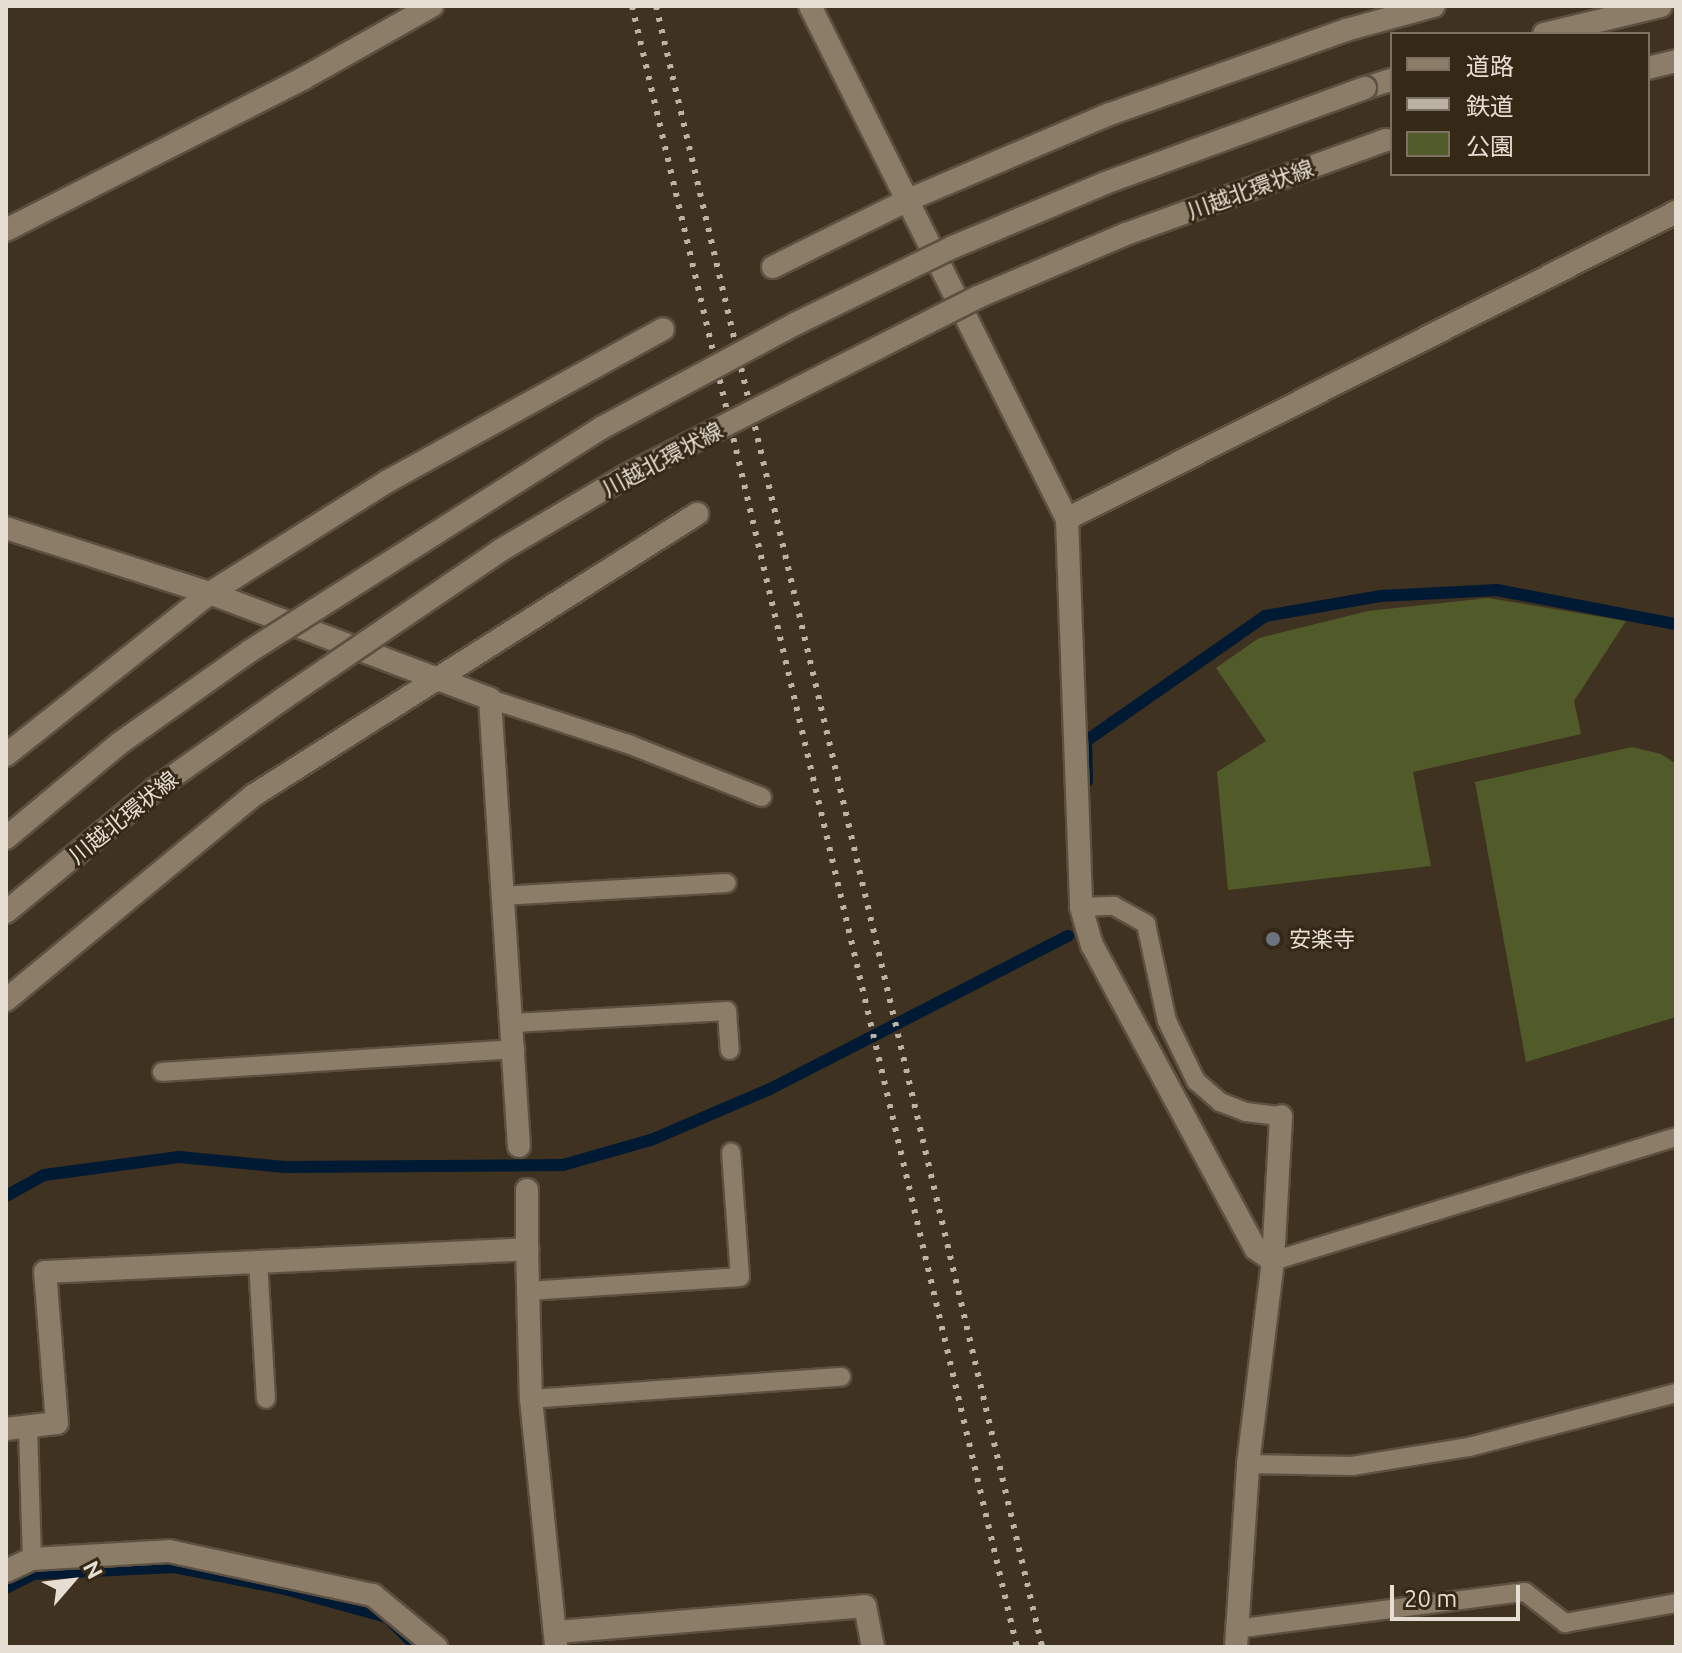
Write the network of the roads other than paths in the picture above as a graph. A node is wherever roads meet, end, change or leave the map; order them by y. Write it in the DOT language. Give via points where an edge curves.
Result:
graph roads {
  1 [pos="432,6"];
  2 [pos="810,6"];
  3 [pos="1434,6"];
  4 [pos="1661,6"];
  5 [pos="1552,32"];
  6 [pos="1676,61"];
  7 [pos="1650,68"];
  8 [pos="1390,81"];
  9 [pos="1389,140"];
  10 [pos="908,200"];
  11 [pos="1676,212"];
  12 [pos="6,230"];
  13 [pos="773,267"];
  14 [pos="663,329"];
  15 [pos="697,514"];
  16 [pos="1067,519"];
  17 [pos="6,528"];
  18 [pos="210,593"];
  19 [pos="433,678"];
  20 [pos="490,699"];
  21 [pos="6,755"];
  22 [pos="762,797"];
  23 [pos="6,838"];
  24 [pos="727,883"];
  25 [pos="501,896"];
  26 [pos="1081,907"];
  27 [pos="6,912"];
  28 [pos="6,1000"];
  29 [pos="514,1023"];
  30 [pos="515,1049"];
  31 [pos="730,1050"];
  32 [pos="162,1072"];
  33 [pos="1281,1116"];
  34 [pos="1676,1137"];
  35 [pos="519,1146"];
  36 [pos="731,1152"];
  37 [pos="527,1190"];
  38 [pos="527,1249"];
  39 [pos="258,1261"];
  40 [pos="1273,1261"];
  41 [pos="529,1291"];
  42 [pos="841,1377"];
  43 [pos="1676,1393"];
  44 [pos="266,1399"];
  45 [pos="531,1399"];
  46 [pos="17,1428"];
  47 [pos="1248,1464"];
  48 [pos="32,1559"];
  49 [pos="6,1571"];
  50 [pos="1676,1603"];
  51 [pos="1235,1638"];
  52 [pos="556,1640"];
  53 [pos="436,1647"];
  54 [pos="873,1647"];
  1 -- 12 [label="street" via="304,78"];
  2 -- 10 [label="street"];
  3 -- 10 [label="street" via="1346,30 1110,114"];
  4 -- 5 [label="street"];
  6 -- 7 [label="street"];
  8 -- 23 [label="street, bridge" via="1105,183 953,247 603,427 250,651 120,743"];
  9 -- 27 [label="street, 川越北環状線, bridge" via="1140,229 978,297 629,474 501,550 271,707 155,789"];
  10 -- 13 [label="street"];
  10 -- 16 [label="street"];
  11 -- 16 [label="street"];
  14 -- 18 [label="street" via="415,465"];
  15 -- 19 [label="street"];
  16 -- 26 [label="street"];
  17 -- 18 [label="street"];
  18 -- 19 [label="street"];
  18 -- 21 [label="street"];
  19 -- 20 [label="street"];
  19 -- 28 [label="street" via="254,795"];
  20 -- 22 [label="lane" via="628,744"];
  20 -- 25 [label="street"];
  24 -- 25 [label="lane"];
  25 -- 29 [label="street"];
  26 -- 33 [label="lane" via="1114,906 1146,924 1167,1021 1196,1081 1233,1107"];
  26 -- 40 [label="street" via="1092,945 1256,1249"];
  29 -- 30 [label="street"];
  29 -- 31 [label="lane" via="727,1011"];
  30 -- 32 [label="lane"];
  30 -- 35 [label="street"];
  33 -- 40 [label="street"];
  34 -- 40 [label="lane"];
  36 -- 41 [label="lane" via="740,1277"];
  37 -- 38 [label="street"];
  38 -- 39 [label="street"];
  38 -- 41 [label="street"];
  39 -- 44 [label="lane"];
  39 -- 46 [label="street" via="45,1272 57,1423"];
  40 -- 47 [label="street"];
  41 -- 45 [label="street"];
  42 -- 45 [label="lane"];
  43 -- 47 [label="lane" via="1469,1447 1352,1466"];
  45 -- 52 [label="street"];
  46 -- 48 [label="lane"];
  47 -- 51 [label="street"];
  48 -- 49 [label="street"];
  48 -- 53 [label="street" via="169,1551 257,1567 373,1595"];
  50 -- 51 [label="lane" via="1565,1623 1525,1592"];
  52 -- 54 [label="street" via="865,1606"];
}
